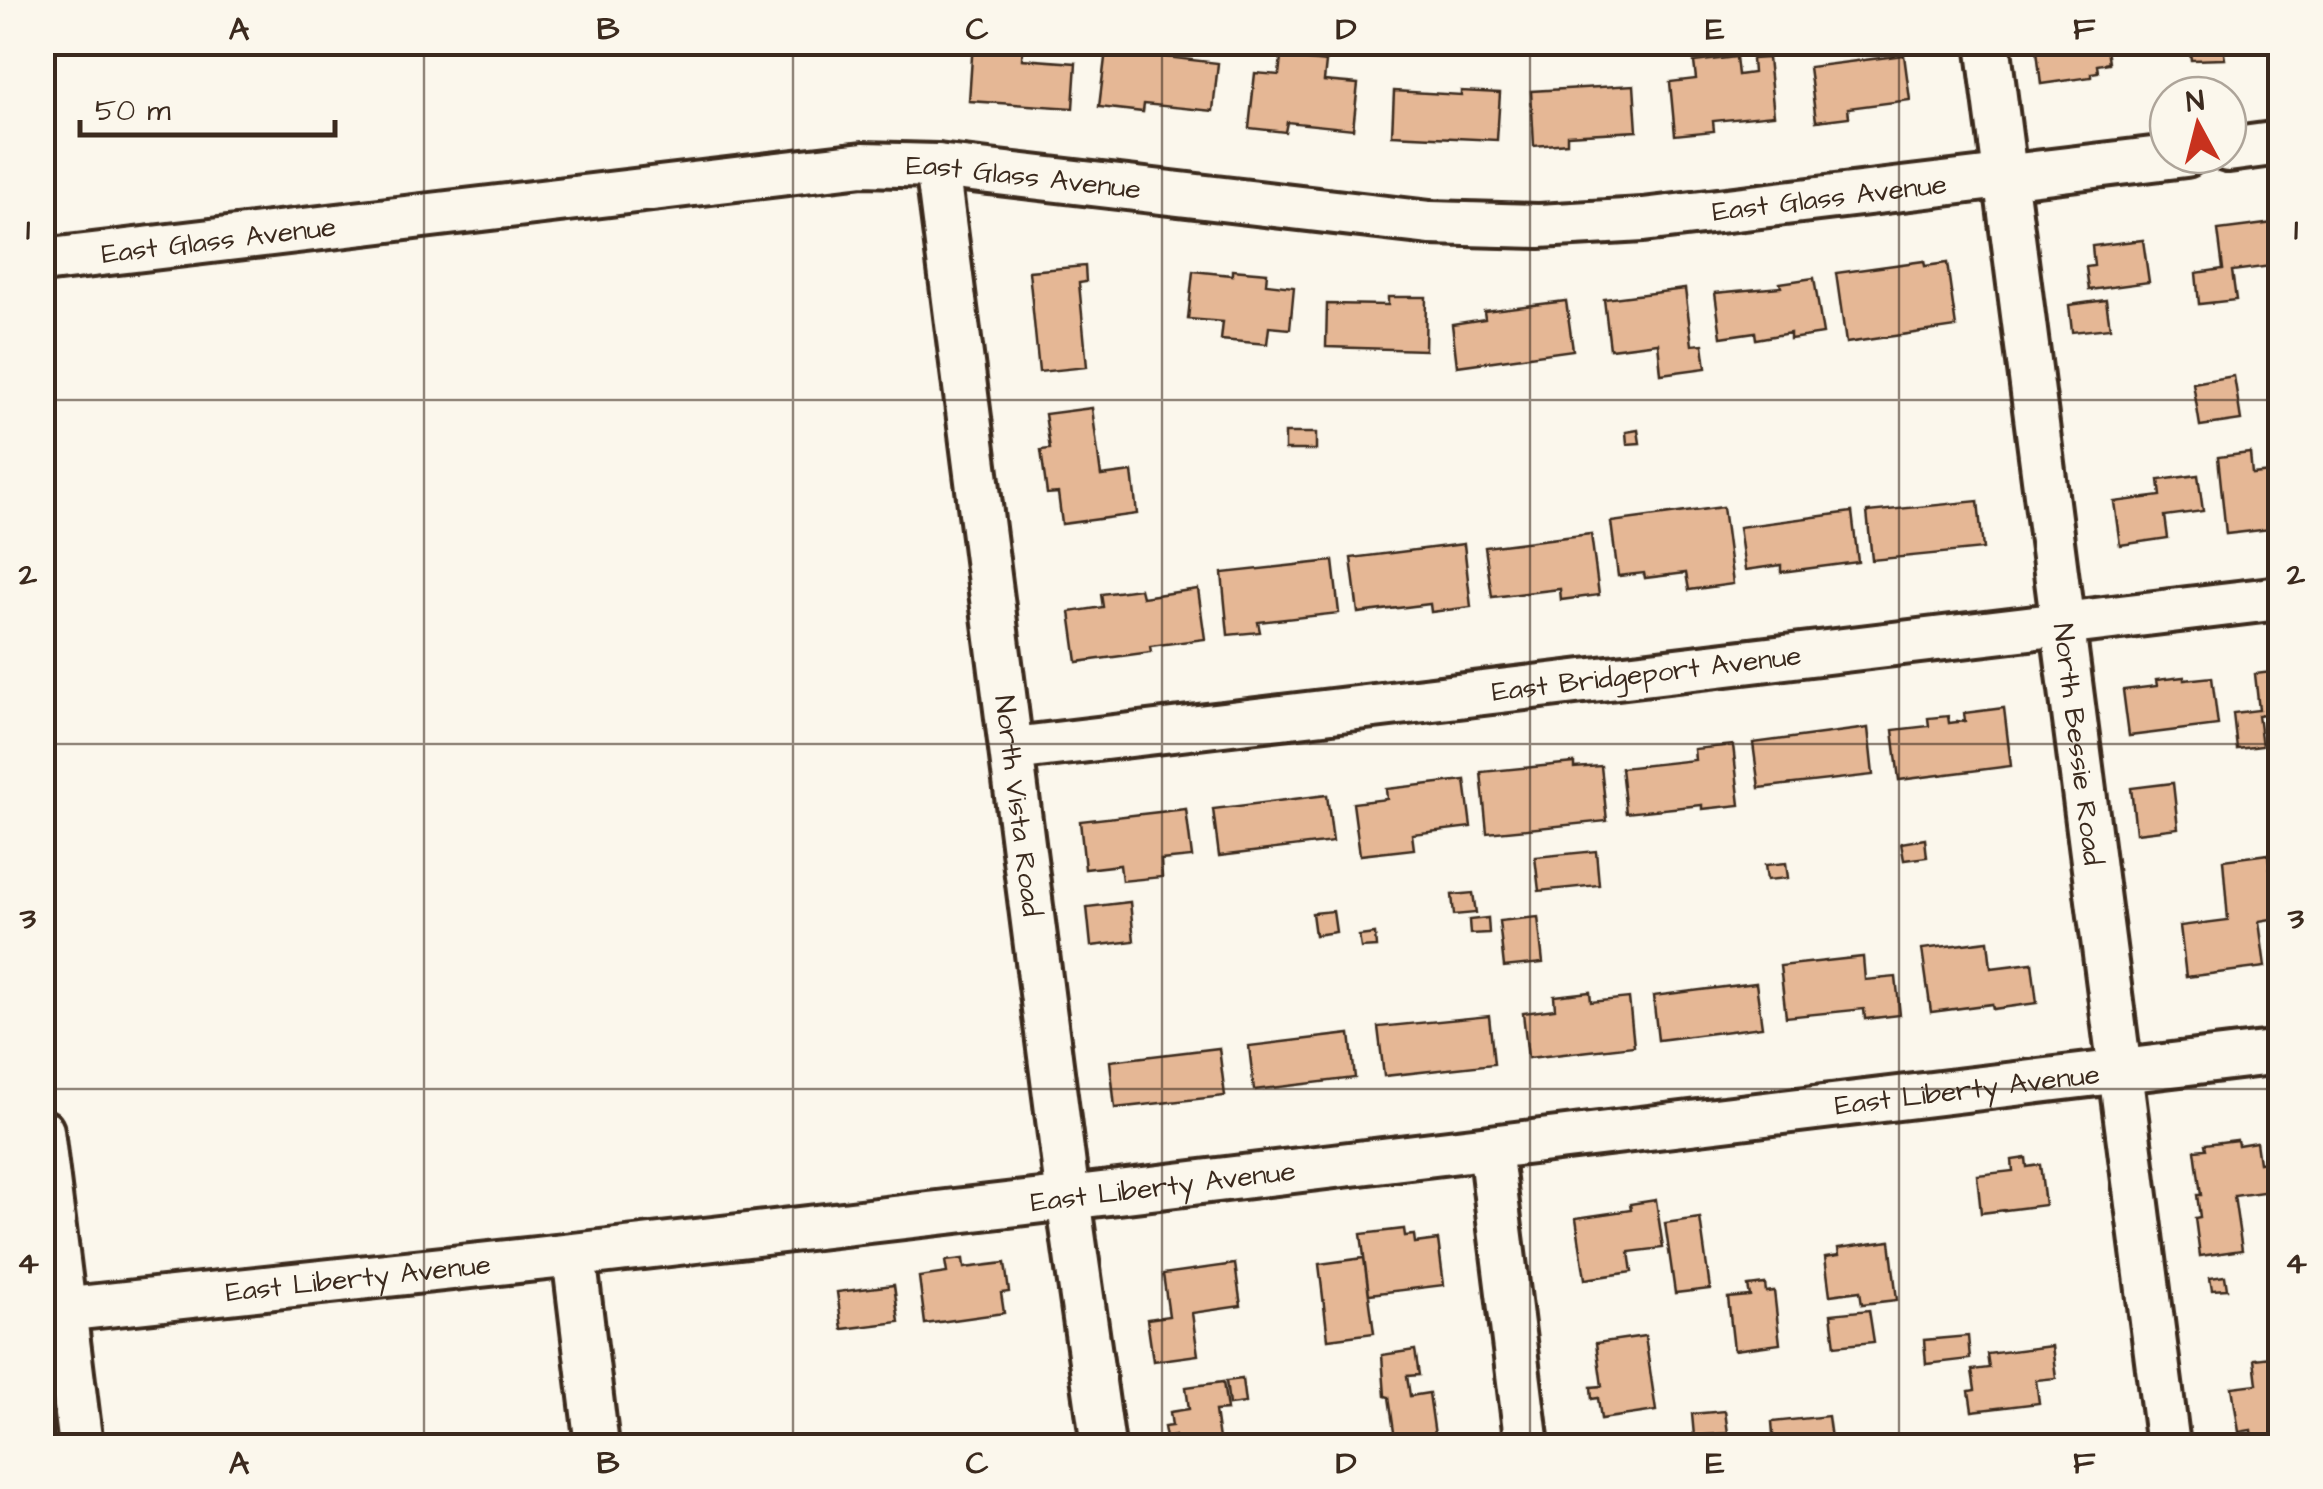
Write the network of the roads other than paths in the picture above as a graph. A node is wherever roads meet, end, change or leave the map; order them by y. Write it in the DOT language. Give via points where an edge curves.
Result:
graph roads {
  1 [pos="1988,42"];
  2 [pos="2280,142"];
  3 [pos="2248,147"];
  4 [pos="2148,160"];
  5 [pos="937,166"];
  6 [pos="2004,179"];
  7 [pos="42,261"];
  8 [pos="2280,598"];
  9 [pos="2064,626"];
  10 [pos="1014,749"];
  11 [pos="2280,1052"];
  12 [pos="2119,1073"];
  13 [pos="42,1132"];
  14 [pos="1490,1148"];
  15 [pos="1068,1198"];
  16 [pos="574,1256"];
  17 [pos="54,1310"];
  18 [pos="82,1446"];
  19 [pos="596,1446"];
  20 [pos="1103,1446"];
  21 [pos="1527,1446"];
  22 [pos="2168,1446"];
  1 -- 6 [label="street, North Bessie Road"];
  2 -- 3 [label="street"];
  4 -- 6 [label="street, East Glass Avenue"];
  5 -- 6 [label="street, East Glass Avenue" via="1430,223 1540,226"];
  5 -- 7 [label="street, East Glass Avenue" via="863,164"];
  5 -- 10 [label="street, North Vista Road"];
  6 -- 9 [label="street, North Bessie Road"];
  8 -- 9 [label="street, East Bridgeport Avenue"];
  9 -- 10 [label="street, East Bridgeport Avenue"];
  9 -- 12 [label="street, North Bessie Road"];
  10 -- 15 [label="street, North Vista Road"];
  11 -- 12 [label="street, East Liberty Avenue"];
  12 -- 14 [label="street, East Liberty Avenue"];
  12 -- 22 [label="street, North Bessie Road"];
  13 -- 17 [label="street"];
  14 -- 15 [label="street, East Liberty Avenue"];
  14 -- 21 [label="street"];
  15 -- 16 [label="street, East Liberty Avenue"];
  15 -- 20 [label="street, North Vista Road"];
  16 -- 17 [label="street, East Liberty Avenue"];
  16 -- 19 [label="street"];
  17 -- 18 [label="street"];
}
